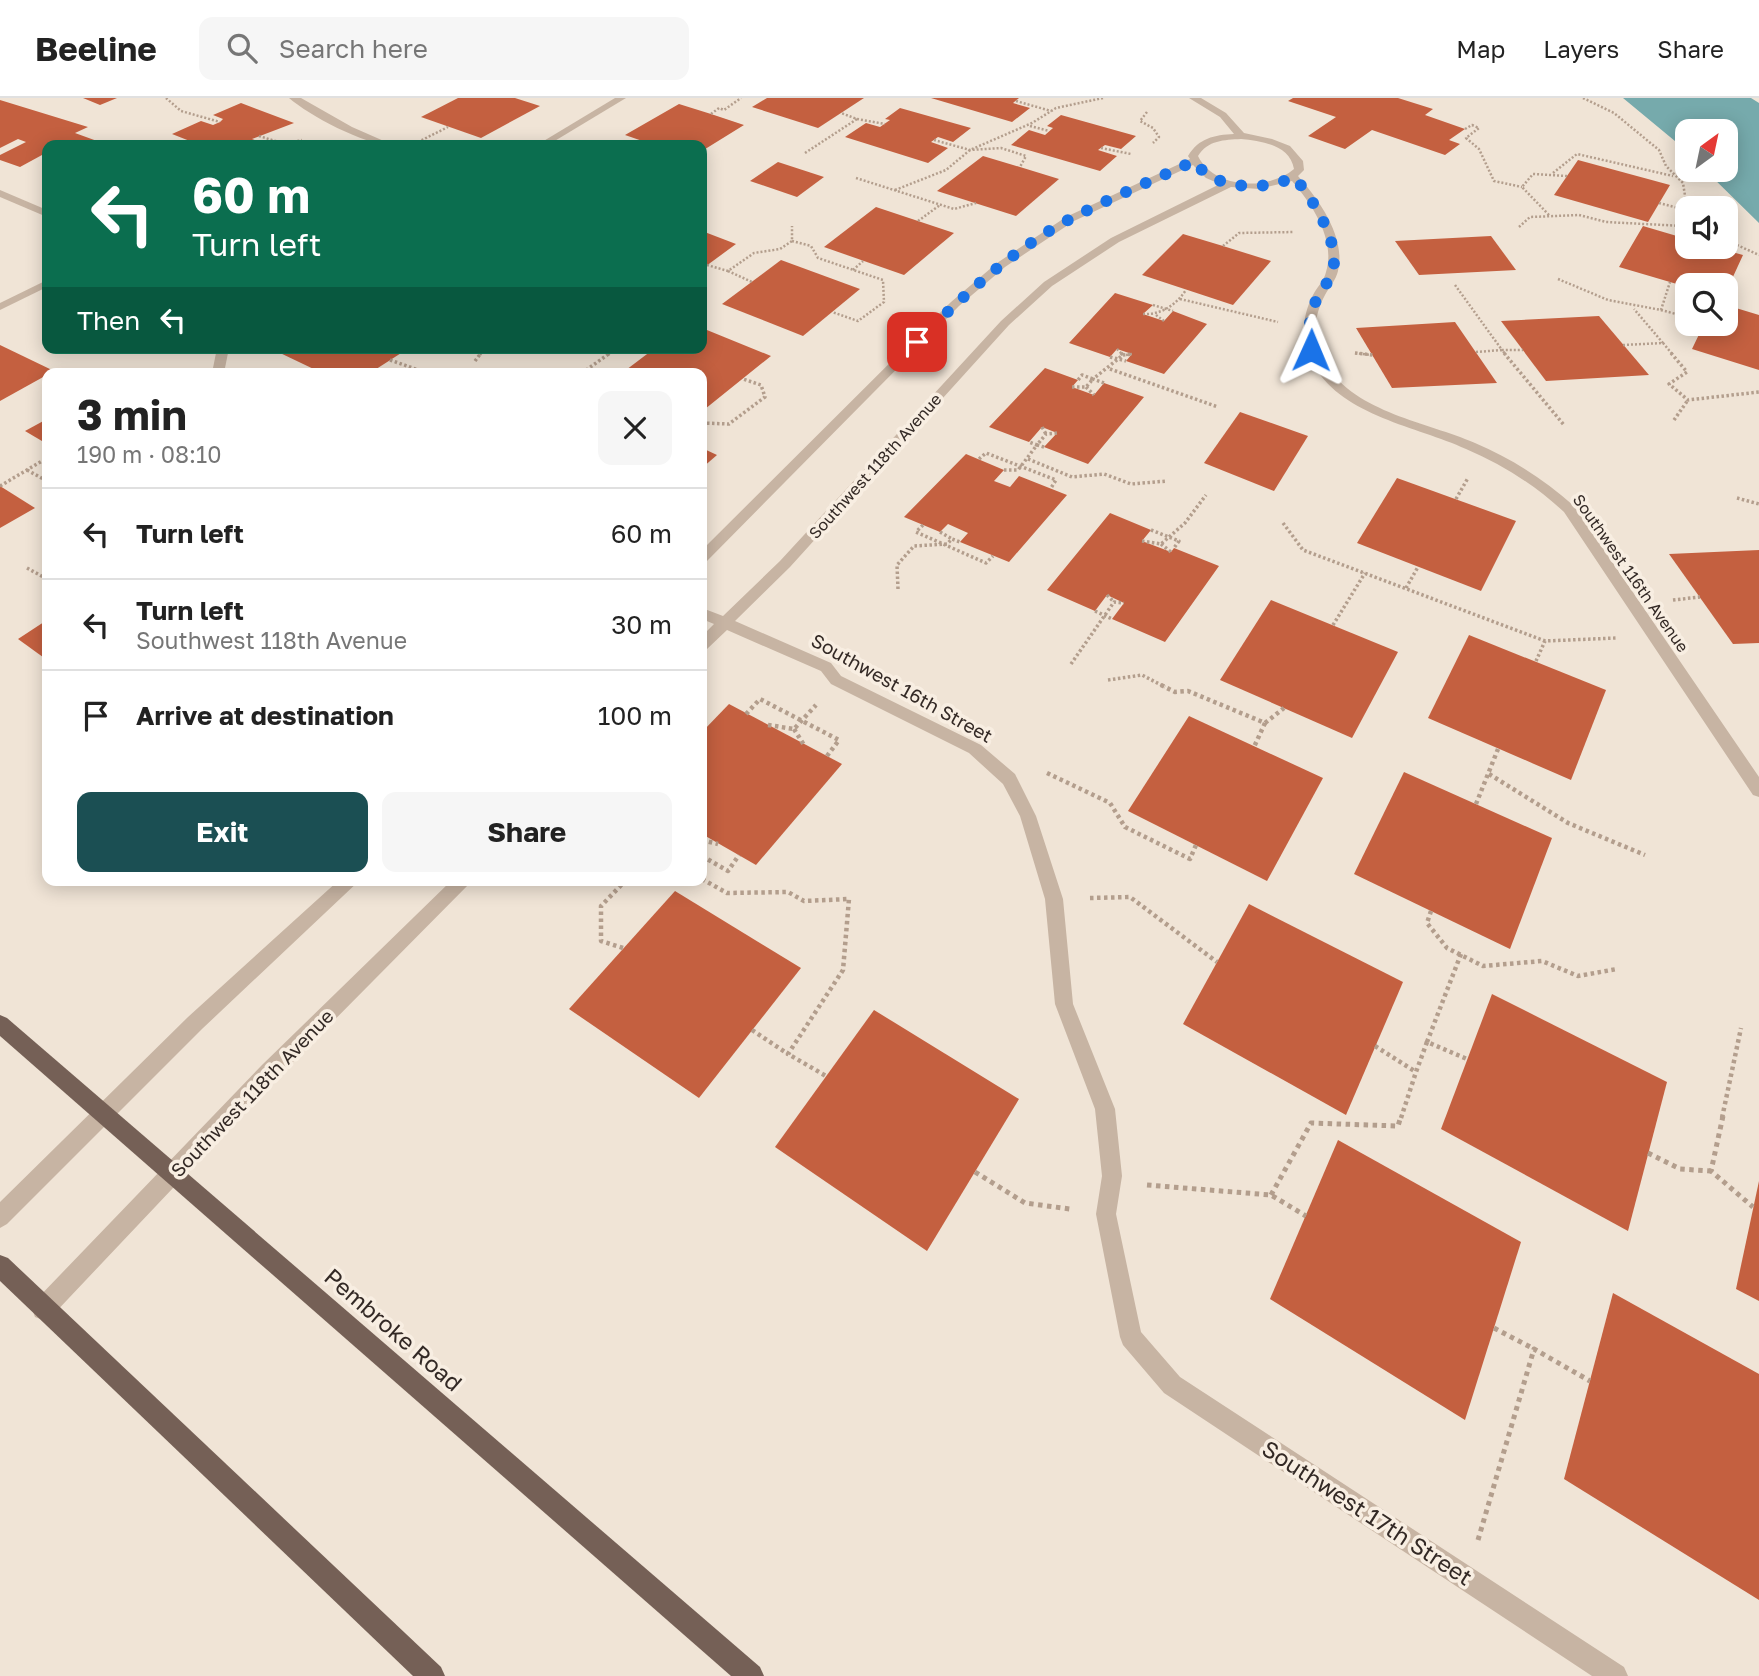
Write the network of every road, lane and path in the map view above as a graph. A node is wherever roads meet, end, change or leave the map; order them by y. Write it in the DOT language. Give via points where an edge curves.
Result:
graph roads {
  1 [pos="166,98"];
  2 [pos="294,98"];
  3 [pos="621,98"];
  4 [pos="741,98"];
  5 [pos="1103,98"];
  6 [pos="1194,98"];
  7 [pos="1583,98"];
  8 [pos="1016,101"];
  9 [pos="1051,111"];
  10 [pos="1147,112"];
  11 [pos="841,113"];
  12 [pos="711,114"];
  13 [pos="857,119"];
  14 [pos="220,122"];
  15 [pos="885,124"];
  16 [pos="1028,125"];
  17 [pos="448,127"];
  18 [pos="1465,129"];
  19 [pos="1049,131"];
  20 [pos="1241,136"];
  21 [pos="375,140"];
  22 [pos="423,140"];
  23 [pos="550,140"];
  24 [pos="934,140"];
  25 [pos="1151,146"];
  26 [pos="1101,148"];
  27 [pos="970,150"];
  28 [pos="805,153"];
  29 [pos="1135,154"];
  30 [pos="1194,161"];
  31 [pos="1020,167"];
  32 [pos="1553,173"];
  33 [pos="1567,176"];
  34 [pos="1675,176"];
  35 [pos="1294,177"];
  36 [pos="1675,177"];
  37 [pos="856,178"];
  38 [pos="1230,183"];
  39 [pos="1522,187"];
  40 [pos="895,190"];
  41 [pos="0,193"];
  42 [pos="976,203"];
  43 [pos="1659,203"];
  44 [pos="941,205"];
  45 [pos="1675,207"];
  46 [pos="42,212"];
  47 [pos="1549,216"];
  48 [pos="918,221"];
  49 [pos="792,226"];
  50 [pos="1675,226"];
  51 [pos="1519,228"];
  52 [pos="1328,232"];
  53 [pos="792,241"];
  54 [pos="1738,245"];
  55 [pos="1223,246"];
  56 [pos="1759,255"];
  57 [pos="863,261"];
  58 [pos="707,265"];
  59 [pos="853,270"];
  60 [pos="728,271"];
  61 [pos="1558,279"];
  62 [pos="752,282"];
  63 [pos="1670,282"];
  64 [pos="42,285"];
  65 [pos="1455,285"];
  66 [pos="1186,290"];
  67 [pos="1180,299"];
  68 [pos="1153,305"];
  69 [pos="0,307"];
  70 [pos="1162,308"];
  71 [pos="1634,309"];
  72 [pos="1661,310"];
  73 [pos="1172,311"];
  74 [pos="832,312"];
  75 [pos="1143,314"];
  76 [pos="1675,314"];
  77 [pos="1156,315"];
  78 [pos="1164,321"];
  79 [pos="1307,327"];
  80 [pos="1662,343"];
  81 [pos="1623,345"];
  82 [pos="1351,347"];
  83 [pos="1118,349"];
  84 [pos="1502,350"];
  85 [pos="1522,350"];
  86 [pos="1476,352"];
  87 [pos="480,354"];
  88 [pos="609,354"];
  89 [pos="1132,354"];
  90 [pos="1123,355"];
  91 [pos="1373,355"];
  92 [pos="1110,357"];
  93 [pos="390,360"];
  94 [pos="475,361"];
  95 [pos="1118,361"];
  96 [pos="1126,361"];
  97 [pos="413,368"];
  98 [pos="589,368"];
  99 [pos="1110,369"];
  100 [pos="743,379"];
  101 [pos="1093,379"];
  102 [pos="1078,380"];
  103 [pos="1104,383"];
  104 [pos="1072,387"];
  105 [pos="1086,387"];
  106 [pos="1759,392"];
  107 [pos="1094,394"];
  108 [pos="1689,401"];
  109 [pos="1218,407"];
  110 [pos="1674,420"];
  111 [pos="707,425"];
  112 [pos="1564,425"];
  113 [pos="1042,427"];
  114 [pos="1057,433"];
  115 [pos="1046,434"];
  116 [pos="1029,442"];
  117 [pos="1037,445"];
  118 [pos="1044,447"];
  119 [pos="979,459"];
  120 [pos="1028,459"];
  121 [pos="42,461"];
  122 [pos="27,470"];
  123 [pos="1004,470"];
  124 [pos="1020,471"];
  125 [pos="42,478"];
  126 [pos="1167,481"];
  127 [pos="0,486"];
  128 [pos="1051,488"];
  129 [pos="1206,495"];
  130 [pos="1737,498"];
  131 [pos="1759,504"];
  132 [pos="1283,523"];
  133 [pos="923,525"];
  134 [pos="1151,530"];
  135 [pos="940,532"];
  136 [pos="1168,537"];
  137 [pos="952,539"];
  138 [pos="1142,541"];
  139 [pos="960,542"];
  140 [pos="947,544"];
  141 [pos="1161,544"];
  142 [pos="707,553"];
  143 [pos="993,556"];
  144 [pos="1418,567"];
  145 [pos="27,568"];
  146 [pos="1365,573"];
  147 [pos="42,576"];
  148 [pos="1406,588"];
  149 [pos="898,589"];
  150 [pos="1107,595"];
  151 [pos="1114,602"];
  152 [pos="1124,603"];
  153 [pos="1095,611"];
  154 [pos="707,615"];
  155 [pos="1105,616"];
  156 [pos="1112,619"];
  157 [pos="724,623"];
  158 [pos="1333,625"];
  159 [pos="1654,638"];
  160 [pos="707,640"];
  161 [pos="1545,640"];
  162 [pos="1535,661"];
  163 [pos="1071,664"];
  164 [pos="1108,680"];
  165 [pos="1284,708"];
  166 [pos="747,714"];
  167 [pos="803,720"];
  168 [pos="1265,723"];
  169 [pos="768,725"];
  170 [pos="794,729"];
  171 [pos="804,745"];
  172 [pos="1254,747"];
  173 [pos="1498,749"];
  174 [pos="827,756"];
  175 [pos="1040,769"];
  176 [pos="1489,774"];
  177 [pos="1759,790"];
  178 [pos="1476,804"];
  179 [pos="707,841"];
  180 [pos="718,844"];
  181 [pos="1196,845"];
  182 [pos="1646,855"];
  183 [pos="739,856"];
  184 [pos="707,859"];
  185 [pos="707,882"];
  186 [pos="344,886"];
  187 [pos="458,886"];
  188 [pos="620,886"];
  189 [pos="1054,899"];
  190 [pos="1431,911"];
  191 [pos="623,948"];
  192 [pos="1461,954"];
  193 [pos="1217,962"];
  194 [pos="1617,969"];
  195 [pos="0,1024"];
  196 [pos="1741,1028"];
  197 [pos="752,1030"];
  198 [pos="1427,1042"];
  199 [pos="1375,1046"];
  200 [pos="788,1054"];
  201 [pos="1467,1059"];
  202 [pos="1416,1072"];
  203 [pos="826,1076"];
  204 [pos="105,1116"];
  205 [pos="1648,1153"];
  206 [pos="1711,1171"];
  207 [pos="975,1172"];
  208 [pos="173,1175"];
  209 [pos="1112,1176"];
  210 [pos="1271,1195"];
  211 [pos="1752,1206"];
  212 [pos="1106,1214"];
  213 [pos="1306,1216"];
  214 [pos="0,1217"];
  215 [pos="0,1266"];
  216 [pos="43,1310"];
  217 [pos="1494,1328"];
  218 [pos="1131,1337"];
  219 [pos="1534,1349"];
  220 [pos="1590,1381"];
  221 [pos="1467,1577"];
  222 [pos="432,1676"];
  223 [pos="751,1676"];
  224 [pos="1615,1676"];
  1 -- 14 [label="path" via="181,111"];
  2 -- 21 [label="street"];
  3 -- 23 [label="street"];
  4 -- 12 [label="path"];
  5 -- 9 [label="path"];
  6 -- 20 [label="street" via="1223,115"];
  7 -- 34 [label="path" via="1614,113 1651,142"];
  8 -- 9 [label="path"];
  9 -- 16 [label="path"];
  10 -- 25 [label="path" via="1140,121 1159,137"];
  11 -- 13 [label="path"];
  13 -- 15 [label="path"];
  13 -- 28 [label="path"];
  16 -- 19 [label="path"];
  16 -- 27 [label="path"];
  17 -- 22 [label="path"];
  18 -- 39 [label="path" via="1479,128 1466,138 1479,149 1494,181"];
  20 -- 30 [label="street" via="1200,145"];
  20 -- 35 [label="street" via="1272,142 1295,155 1299,163"];
  24 -- 27 [label="path"];
  26 -- 29 [label="path"];
  27 -- 31 [label="path" via="1001,148 1026,156"];
  27 -- 40 [label="path" via="946,170"];
  30 -- 38 [label="street" via="1206,174"];
  30 -- 142 [label="street" via="1070,219 1001,265 955,304"];
  32 -- 33 [label="path"];
  32 -- 36 [label="path" via="1577,154"];
  32 -- 39 [label="path" via="1533,174"];
  35 -- 38 [label="street" via="1272,185"];
  35 -- 52 [label="street"];
  37 -- 40 [label="path"];
  38 -- 157 [label="street, Southwest 118th Avenue" via="1115,240 1048,284 1005,323 785,564"];
  39 -- 47 [label="path"];
  40 -- 44 [label="path"];
  41 -- 46 [label="street"];
  42 -- 44 [label="path" via="954,209"];
  43 -- 45 [label="path"];
  44 -- 48 [label="path"];
  47 -- 50 [label="path"];
  47 -- 51 [label="path" via="1530,216"];
  49 -- 53 [label="path"];
  52 -- 55 [label="path" via="1239,233"];
  52 -- 79 [label="street" via="1333,270"];
  53 -- 59 [label="path" via="811,246 818,258"];
  53 -- 60 [label="path" via="780,249 754,253"];
  54 -- 56 [label="path"];
  57 -- 59 [label="path"];
  58 -- 60 [label="path"];
  59 -- 74 [label="path" via="883,280 884,302 858,321"];
  60 -- 62 [label="path"];
  61 -- 71 [label="path" via="1601,300"];
  63 -- 72 [label="path"];
  64 -- 69 [label="street"];
  65 -- 84 [label="path"];
  66 -- 67 [label="path"];
  67 -- 70 [label="path"];
  67 -- 79 [label="path"];
  68 -- 70 [label="path"];
  70 -- 73 [label="path"];
  70 -- 77 [label="path"];
  71 -- 72 [label="path"];
  71 -- 80 [label="path"];
  72 -- 76 [label="path"];
  75 -- 77 [label="path"];
  77 -- 78 [label="path"];
  79 -- 159 [label="street, Southwest 116th Avenue" via="1311,350 1330,378 1373,408 1454,439 1540,482 1569,509"];
  80 -- 81 [label="path"];
  80 -- 108 [label="path" via="1687,372 1669,384"];
  82 -- 91 [label="path" via="1357,356"];
  83 -- 90 [label="path"];
  84 -- 85 [label="path"];
  84 -- 86 [label="path"];
  84 -- 112 [label="path"];
  87 -- 94 [label="path"];
  88 -- 98 [label="path"];
  89 -- 90 [label="path"];
  90 -- 95 [label="path"];
  92 -- 95 [label="path"];
  93 -- 97 [label="path"];
  95 -- 96 [label="path"];
  95 -- 99 [label="path"];
  99 -- 101 [label="path"];
  99 -- 109 [label="path"];
  100 -- 111 [label="path" via="761,385 765,397 734,425"];
  101 -- 102 [label="path" via="1082,375"];
  101 -- 103 [label="path"];
  101 -- 105 [label="path"];
  104 -- 105 [label="path"];
  105 -- 107 [label="path"];
  106 -- 108 [label="path"];
  108 -- 110 [label="path"];
  113 -- 115 [label="path"];
  114 -- 115 [label="path"];
  115 -- 117 [label="path"];
  116 -- 117 [label="path"];
  117 -- 118 [label="path"];
  117 -- 120 [label="path"];
  119 -- 124 [label="path" via="986,453"];
  120 -- 124 [label="path"];
  120 -- 126 [label="path" via="1072,477 1104,474 1131,484"];
  121 -- 122 [label="path"];
  122 -- 125 [label="path"];
  122 -- 127 [label="path"];
  123 -- 124 [label="path"];
  124 -- 128 [label="path" via="1056,481"];
  129 -- 136 [label="path"];
  130 -- 131 [label="path"];
  132 -- 146 [label="path" via="1304,550"];
  133 -- 140 [label="path" via="916,533"];
  134 -- 136 [label="path"];
  135 -- 137 [label="path"];
  136 -- 141 [label="path"];
  136 -- 141 [label="path" via="1179,541 1173,550"];
  137 -- 139 [label="path"];
  137 -- 140 [label="path"];
  138 -- 141 [label="path"];
  140 -- 143 [label="path" via="986,563"];
  140 -- 149 [label="path" via="914,546 897,565"];
  144 -- 148 [label="path"];
  145 -- 147 [label="path"];
  146 -- 148 [label="path"];
  146 -- 158 [label="path"];
  148 -- 161 [label="path"];
  150 -- 151 [label="path"];
  151 -- 152 [label="path"];
  151 -- 155 [label="path"];
  153 -- 155 [label="path"];
  154 -- 157 [label="street, Southwest 16th Street"];
  155 -- 156 [label="path"];
  155 -- 163 [label="path"];
  157 -- 160 [label="street, Southwest 118th Avenue"];
  157 -- 189 [label="street, Southwest 16th Street" via="825,667 836,680 992,761 1009,779 1028,816"];
  159 -- 161 [label="path"];
  159 -- 177 [label="street, Southwest 116th Avenue"];
  161 -- 162 [label="path"];
  164 -- 168 [label="path" via="1142,676"];
  165 -- 168 [label="path"];
  166 -- 167 [label="path" via="760,699"];
  167 -- 170 [label="path"];
  167 -- 174 [label="path" via="839,740"];
  168 -- 172 [label="path"];
  169 -- 170 [label="path"];
  170 -- 171 [label="path"];
  173 -- 176 [label="path"];
  175 -- 181 [label="path" via="1110,803 1125,827 1190,859"];
  176 -- 178 [label="path"];
  176 -- 182 [label="path" via="1568,823"];
  179 -- 180 [label="path"];
  183 -- 184 [label="path" via="728,871"];
  185 -- 200 [label="path" via="727,893 788,892 804,901 849,898 843,970"];
  186 -- 204 [label="street" via="195,1023"];
  187 -- 208 [label="street, Southwest 118th Avenue" via="269,1072"];
  188 -- 191 [label="path" via="601,906 601,941"];
  189 -- 193 [label="path" via="1130,897"];
  189 -- 209 [label="street, Southwest 16th Street" via="1064,1004 1105,1109"];
  190 -- 192 [label="path" via="1427,923 1447,948"];
  192 -- 194 [label="path" via="1483,966 1542,961 1578,976"];
  192 -- 198 [label="path"];
  195 -- 204 [label="main road, Pembroke Road"];
  196 -- 206 [label="path"];
  197 -- 200 [label="path"];
  198 -- 201 [label="path"];
  198 -- 202 [label="path"];
  199 -- 202 [label="path"];
  200 -- 203 [label="path"];
  202 -- 210 [label="path" via="1398,1126 1311,1123"];
  204 -- 208 [label="main road, Pembroke Road"];
  204 -- 214 [label="street"];
  205 -- 206 [label="path" via="1680,1170"];
  206 -- 211 [label="path"];
  207 -- 212 [label="path" via="1026,1203"];
  208 -- 216 [label="street, Southwest 118th Avenue"];
  208 -- 223 [label="main road, Pembroke Road"];
  209 -- 210 [label="path" via="1154,1186"];
  209 -- 212 [label="street, Southwest 16th Street"];
  210 -- 213 [label="path"];
  212 -- 218 [label="street, Southwest 16th Street"];
  215 -- 216 [label="main road"];
  216 -- 222 [label="main road"];
  217 -- 219 [label="path"];
  218 -- 221 [label="street, Southwest 17th Street" via="1172,1385"];
  219 -- 220 [label="path"];
  219 -- 221 [label="path"];
  221 -- 224 [label="street, Southwest 17th Street"];
}
